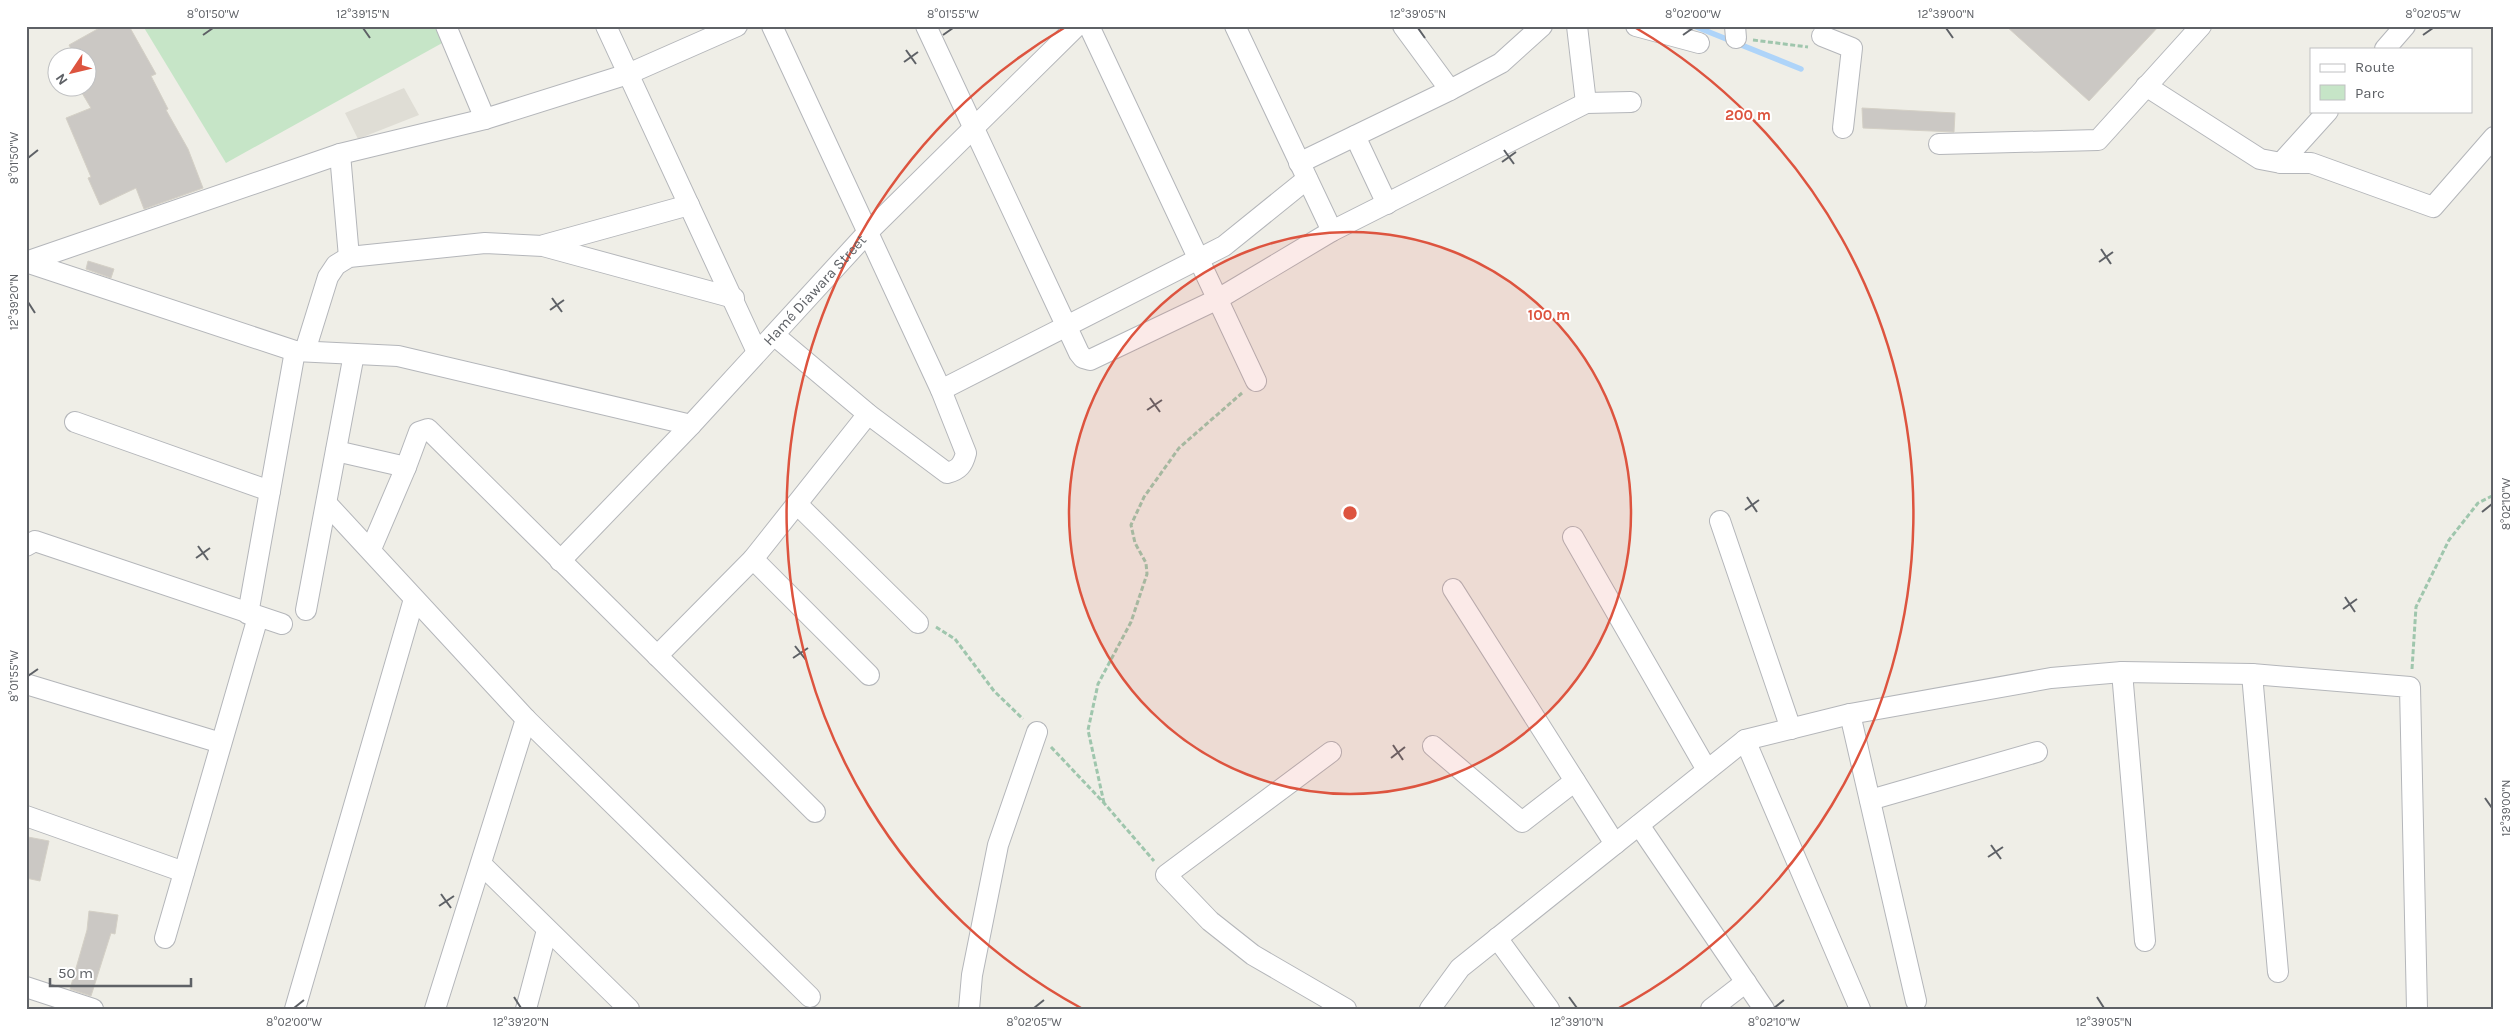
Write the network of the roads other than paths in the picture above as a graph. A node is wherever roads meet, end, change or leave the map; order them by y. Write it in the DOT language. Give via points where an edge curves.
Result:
graph roads {
  1 [pos="446,26"];
  2 [pos="606,26"];
  3 [pos="737,26"];
  4 [pos="772,26"];
  5 [pos="926,26"];
  6 [pos="1078,26"];
  7 [pos="1089,26"];
  8 [pos="1234,26"];
  9 [pos="1403,26"];
  10 [pos="1542,26"];
  11 [pos="1577,26"];
  12 [pos="1636,26"];
  13 [pos="2201,26"];
  14 [pos="2405,26"];
  15 [pos="1834,35"];
  16 [pos="1699,43"];
  17 [pos="2386,48"];
  18 [pos="628,74"];
  19 [pos="2146,86"];
  20 [pos="1450,90"];
  21 [pos="1631,102"];
  22 [pos="1586,103"];
  23 [pos="2327,112"];
  24 [pos="485,119"];
  25 [pos="974,128"];
  26 [pos="1843,128"];
  27 [pos="1355,136"];
  28 [pos="2494,137"];
  29 [pos="1939,144"];
  30 [pos="340,154"];
  31 [pos="2281,163"];
  32 [pos="1303,171"];
  33 [pos="1387,204"];
  34 [pos="689,205"];
  35 [pos="1332,231"];
  36 [pos="868,232"];
  37 [pos="543,246"];
  38 [pos="349,257"];
  39 [pos="1199,260"];
  40 [pos="26,262"];
  41 [pos="734,298"];
  42 [pos="1218,299"];
  43 [pos="1067,327"];
  44 [pos="774,334"];
  45 [pos="300,351"];
  46 [pos="758,352"];
  47 [pos="354,354"];
  48 [pos="1256,381"];
  49 [pos="941,390"];
  50 [pos="868,414"];
  51 [pos="75,422"];
  52 [pos="691,425"];
  53 [pos="336,451"];
  54 [pos="406,467"];
  55 [pos="270,491"];
  56 [pos="797,504"];
  57 [pos="328,505"];
  58 [pos="1720,521"];
  59 [pos="1574,537"];
  60 [pos="26,546"];
  61 [pos="371,549"];
  62 [pos="752,559"];
  63 [pos="560,561"];
  64 [pos="1453,589"];
  65 [pos="414,599"];
  66 [pos="306,610"];
  67 [pos="253,616"];
  68 [pos="918,623"];
  69 [pos="282,624"];
  70 [pos="657,656"];
  71 [pos="2122,672"];
  72 [pos="2252,674"];
  73 [pos="869,676"];
  74 [pos="26,684"];
  75 [pos="1850,714"];
  76 [pos="526,719"];
  77 [pos="1791,728"];
  78 [pos="1037,732"];
  79 [pos="1745,740"];
  80 [pos="221,743"];
  81 [pos="1433,746"];
  82 [pos="1331,752"];
  83 [pos="2037,752"];
  84 [pos="1707,770"];
  85 [pos="1575,781"];
  86 [pos="1870,800"];
  87 [pos="815,812"];
  88 [pos="26,816"];
  89 [pos="1639,825"];
  90 [pos="1615,844"];
  91 [pos="481,864"];
  92 [pos="184,872"];
  93 [pos="547,930"];
  94 [pos="165,938"];
  95 [pos="1498,938"];
  96 [pos="2145,941"];
  97 [pos="2278,972"];
  98 [pos="1746,982"];
  99 [pos="26,987"];
  100 [pos="810,996"];
  101 [pos="1916,1001"];
  102 [pos="93,1009"];
  103 [pos="295,1009"];
  104 [pos="435,1009"];
  105 [pos="526,1009"];
  106 [pos="629,1009"];
  107 [pos="969,1009"];
  108 [pos="1346,1009"];
  109 [pos="1430,1009"];
  110 [pos="1549,1009"];
  111 [pos="1711,1009"];
  112 [pos="1764,1009"];
  113 [pos="1860,1009"];
  114 [pos="2417,1009"];
  1 -- 24 [label="street"];
  2 -- 18 [label="street"];
  3 -- 18 [label="street"];
  4 -- 36 [label="street"];
  5 -- 25 [label="street"];
  6 -- 25 [label="street, Hamé Diawara Street"];
  7 -- 39 [label="street"];
  8 -- 32 [label="street"];
  9 -- 20 [label="street"];
  10 -- 20 [label="street" via="1501,63"];
  11 -- 22 [label="street"];
  12 -- 16 [label="street"];
  13 -- 19 [label="street"];
  14 -- 17 [label="street"];
  15 -- 26 [label="street" via="1852,48"];
  18 -- 24 [label="street"];
  18 -- 34 [label="street"];
  19 -- 29 [label="street" via="2098,140"];
  19 -- 31 [label="street" via="2260,159"];
  20 -- 27 [label="street"];
  21 -- 22 [label="street"];
  22 -- 33 [label="street"];
  23 -- 31 [label="street"];
  24 -- 30 [label="street"];
  25 -- 36 [label="street, Hamé Diawara Street"];
  25 -- 43 [label="street"];
  27 -- 32 [label="street"];
  27 -- 33 [label="street"];
  28 -- 31 [label="street" via="2433,207 2311,163"];
  30 -- 38 [label="street"];
  30 -- 40 [label="street"];
  32 -- 35 [label="street"];
  32 -- 39 [label="street" via="1224,246"];
  33 -- 35 [label="street"];
  34 -- 37 [label="street"];
  34 -- 41 [label="street"];
  35 -- 42 [label="street"];
  36 -- 44 [label="street, Hamé Diawara Street"];
  36 -- 49 [label="street"];
  37 -- 38 [label="street" via="485,243"];
  37 -- 41 [label="street"];
  38 -- 45 [label="street" via="336,265 328,277"];
  39 -- 42 [label="street"];
  39 -- 43 [label="street"];
  40 -- 45 [label="street"];
  41 -- 46 [label="street"];
  42 -- 43 [label="street" via="1090,360 1078,353"];
  42 -- 48 [label="street"];
  43 -- 49 [label="street"];
  44 -- 46 [label="street, Hamé Diawara Street"];
  44 -- 50 [label="street"];
  45 -- 47 [label="street"];
  45 -- 55 [label="street"];
  46 -- 52 [label="street, Hamé Diawara Street"];
  47 -- 52 [label="street" via="398,356"];
  47 -- 53 [label="street"];
  49 -- 50 [label="street" via="966,453 957,471 947,473"];
  50 -- 56 [label="street"];
  51 -- 55 [label="street"];
  52 -- 63 [label="street, Hamé Diawara Street"];
  53 -- 54 [label="street"];
  53 -- 57 [label="street"];
  54 -- 61 [label="street"];
  54 -- 63 [label="street" via="419,432 428,429"];
  55 -- 67 [label="street"];
  56 -- 62 [label="street"];
  56 -- 68 [label="street"];
  57 -- 61 [label="street"];
  57 -- 66 [label="street"];
  58 -- 77 [label="street"];
  59 -- 84 [label="street"];
  60 -- 67 [label="street" via="35,541"];
  61 -- 65 [label="street"];
  62 -- 70 [label="street"];
  62 -- 73 [label="street"];
  63 -- 70 [label="street"];
  64 -- 85 [label="street"];
  65 -- 76 [label="street"];
  65 -- 103 [label="street"];
  67 -- 69 [label="street"];
  67 -- 80 [label="street"];
  70 -- 87 [label="street"];
  71 -- 72 [label="street"];
  71 -- 75 [label="street" via="2051,678"];
  71 -- 96 [label="street"];
  72 -- 97 [label="street"];
  72 -- 114 [label="street" via="2410,687"];
  74 -- 80 [label="street"];
  75 -- 77 [label="street"];
  75 -- 86 [label="street"];
  76 -- 91 [label="street"];
  76 -- 100 [label="street"];
  77 -- 79 [label="street"];
  78 -- 107 [label="street" via="998,845 972,975"];
  79 -- 84 [label="street"];
  79 -- 113 [label="street"];
  80 -- 92 [label="street"];
  81 -- 85 [label="street" via="1522,822"];
  82 -- 108 [label="street" via="1166,875 1210,920 1253,955"];
  83 -- 86 [label="street"];
  84 -- 89 [label="street"];
  85 -- 90 [label="street"];
  86 -- 101 [label="street"];
  88 -- 92 [label="street"];
  89 -- 90 [label="street"];
  89 -- 98 [label="street"];
  90 -- 95 [label="street"];
  91 -- 93 [label="street"];
  91 -- 104 [label="street"];
  92 -- 94 [label="street"];
  93 -- 105 [label="street"];
  93 -- 106 [label="street"];
  95 -- 109 [label="street" via="1460,968"];
  95 -- 110 [label="street"];
  98 -- 111 [label="street"];
  98 -- 112 [label="street"];
  99 -- 102 [label="street"];
}
